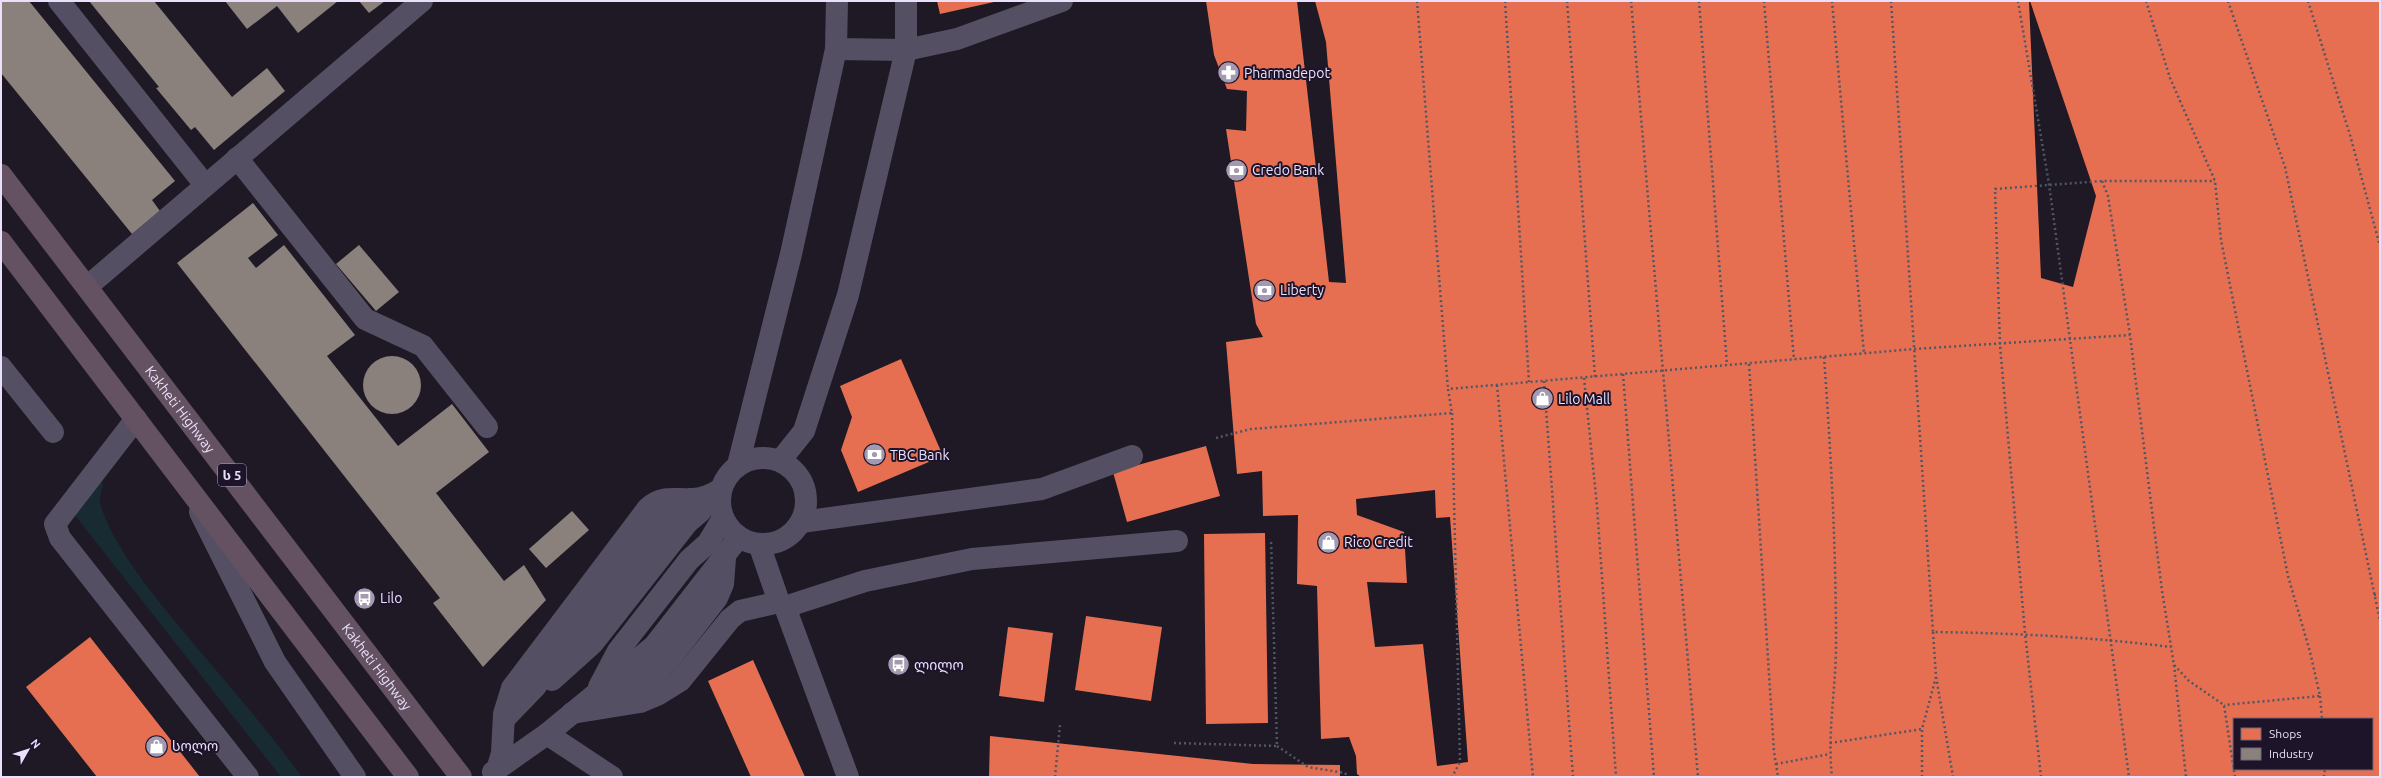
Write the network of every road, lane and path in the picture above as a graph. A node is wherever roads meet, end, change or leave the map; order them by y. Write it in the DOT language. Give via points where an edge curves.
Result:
graph roads {
  1 [pos="59,1"];
  2 [pos="422,1"];
  3 [pos="837,1"];
  4 [pos="906,1"];
  5 [pos="1062,1"];
  6 [pos="1417,1"];
  7 [pos="1505,1"];
  8 [pos="1567,1"];
  9 [pos="1631,1"];
  10 [pos="1699,1"];
  11 [pos="1764,1"];
  12 [pos="1832,1"];
  13 [pos="1891,1"];
  14 [pos="2018,1"];
  15 [pos="2146,1"];
  16 [pos="2228,1"];
  17 [pos="2308,1"];
  18 [pos="836,49"];
  19 [pos="906,50"];
  20 [pos="237,158"];
  21 [pos="1,174"];
  22 [pos="2102,180"];
  23 [pos="2215,181"];
  24 [pos="2049,184"];
  25 [pos="205,185"];
  26 [pos="1,242"];
  27 [pos="2380,246"];
  28 [pos="88,286"];
  29 [pos="2130,336"];
  30 [pos="2069,340"];
  31 [pos="2000,344"];
  32 [pos="1914,350"];
  33 [pos="1864,354"];
  34 [pos="1824,357"];
  35 [pos="1794,360"];
  36 [pos="1748,364"];
  37 [pos="1727,366"];
  38 [pos="1,367"];
  39 [pos="1662,371"];
  40 [pos="1623,374"];
  41 [pos="1595,377"];
  42 [pos="1584,378"];
  43 [pos="1544,381"];
  44 [pos="1529,382"];
  45 [pos="1497,385"];
  46 [pos="1448,389"];
  47 [pos="1452,413"];
  48 [pos="136,419"];
  49 [pos="487,427"];
  50 [pos="53,432"];
  51 [pos="1216,438"];
  52 [pos="1132,456"];
  53 [pos="780,461"];
  54 [pos="738,465"];
  55 [pos="186,486"];
  56 [pos="706,495"];
  57 [pos="723,518"];
  58 [pos="801,522"];
  59 [pos="1271,539"];
  60 [pos="749,540"];
  61 [pos="1177,542"];
  62 [pos="2380,594"];
  63 [pos="2374,595"];
  64 [pos="782,604"];
  65 [pos="2380,621"];
  66 [pos="1933,632"];
  67 [pos="2025,633"];
  68 [pos="2111,639"];
  69 [pos="2171,647"];
  70 [pos="2174,665"];
  71 [pos="1936,676"];
  72 [pos="2320,696"];
  73 [pos="599,701"];
  74 [pos="2224,705"];
  75 [pos="2322,718"];
  76 [pos="504,719"];
  77 [pos="1060,725"];
  78 [pos="1922,729"];
  79 [pos="547,734"];
  80 [pos="1174,743"];
  81 [pos="1830,743"];
  82 [pos="1277,746"];
  83 [pos="1830,754"];
  84 [pos="1776,764"];
  85 [pos="2233,764"];
  86 [pos="492,773"];
  87 [pos="248,777"];
  88 [pos="355,777"];
  89 [pos="408,777"];
  90 [pos="461,777"];
  91 [pos="612,777"];
  92 [pos="848,777"];
  93 [pos="1055,777"];
  94 [pos="1348,777"];
  95 [pos="1452,777"];
  96 [pos="1533,777"];
  97 [pos="1573,777"];
  98 [pos="1616,777"];
  99 [pos="1654,777"];
  100 [pos="1698,777"];
  101 [pos="1778,777"];
  102 [pos="1832,777"];
  103 [pos="1922,777"];
  104 [pos="1953,777"];
  105 [pos="2041,777"];
  106 [pos="2129,777"];
  107 [pos="2186,777"];
  1 -- 25 [label="lane"];
  2 -- 20 [label="lane"];
  3 -- 18 [label="lane"];
  4 -- 19 [label="lane"];
  5 -- 19 [label="lane" via="956,39"];
  6 -- 46 [label="path"];
  7 -- 44 [label="path"];
  8 -- 41 [label="path"];
  9 -- 39 [label="path"];
  10 -- 37 [label="path"];
  11 -- 35 [label="path"];
  12 -- 33 [label="path"];
  13 -- 32 [label="path"];
  14 -- 24 [label="path"];
  15 -- 23 [label="path" via="2170,78"];
  16 -- 63 [label="path" via="2285,167"];
  17 -- 27 [label="path" via="2350,135"];
  18 -- 19 [label="lane"];
  18 -- 54 [label="lane" via="791,254"];
  19 -- 53 [label="lane" via="848,295 804,431"];
  20 -- 25 [label="lane"];
  20 -- 49 [label="lane" via="365,319 423,346"];
  21 -- 28 [label="highway, Kakheti Highway / ს 5"];
  22 -- 23 [label="path"];
  22 -- 24 [label="path"];
  22 -- 29 [label="path" via="2108,196"];
  23 -- 72 [label="path" via="2221,240 2284,552"];
  24 -- 30 [label="path"];
  24 -- 31 [label="path" via="1995,189"];
  25 -- 28 [label="lane"];
  26 -- 48 [label="highway"];
  28 -- 90 [label="highway, Kakheti Highway / ს 5"];
  29 -- 30 [label="path"];
  29 -- 69 [label="path" via="2141,436"];
  30 -- 31 [label="path"];
  30 -- 68 [label="path"];
  31 -- 32 [label="path"];
  31 -- 67 [label="path"];
  32 -- 33 [label="path"];
  32 -- 66 [label="path"];
  33 -- 34 [label="path"];
  34 -- 35 [label="path"];
  34 -- 81 [label="path" via="1834,496 1836,646"];
  35 -- 36 [label="path"];
  36 -- 37 [label="path"];
  36 -- 84 [label="path"];
  37 -- 39 [label="path"];
  38 -- 50 [label="lane"];
  39 -- 40 [label="path"];
  39 -- 100 [label="path"];
  40 -- 41 [label="path"];
  40 -- 99 [label="path"];
  41 -- 42 [label="path"];
  42 -- 43 [label="path"];
  42 -- 98 [label="path" via="1597,506"];
  43 -- 44 [label="path"];
  43 -- 97 [label="path"];
  44 -- 45 [label="path"];
  45 -- 46 [label="path"];
  45 -- 96 [label="path"];
  46 -- 47 [label="path"];
  47 -- 51 [label="path" via="1250,429"];
  47 -- 95 [label="path" via="1460,762"];
  48 -- 55 [label="highway"];
  48 -- 87 [label="lane" via="55,524 60,538"];
  52 -- 58 [label="lane" via="1042,489"];
  53 -- 54 [label="lane" via="766,457 751,459"];
  53 -- 58 [label="lane" via="792,468 801,480 806,494"];
  54 -- 56 [label="lane"];
  55 -- 88 [label="lane" via="275,662"];
  55 -- 89 [label="highway"];
  56 -- 57 [label="lane" via="720,504"];
  56 -- 76 [label="lane" via="701,511 688,522 593,643 562,672 520,702"];
  56 -- 76 [label="lane" via="669,498 655,502 648,508 512,688"];
  57 -- 60 [label="lane"];
  57 -- 73 [label="lane" via="708,543 689,560 618,651 602,678"];
  58 -- 60 [label="lane" via="783,539"];
  59 -- 82 [label="path"];
  60 -- 64 [label="lane"];
  60 -- 73 [label="lane" via="725,558 654,646"];
  61 -- 64 [label="lane" via="972,559 865,581"];
  62 -- 63 [label="path"];
  63 -- 65 [label="path"];
  64 -- 73 [label="lane" via="740,611 730,619 680,681 659,694 640,702"];
  64 -- 92 [label="lane"];
  66 -- 67 [label="path"];
  66 -- 71 [label="path"];
  67 -- 68 [label="path"];
  67 -- 105 [label="path"];
  68 -- 69 [label="path"];
  68 -- 106 [label="path"];
  69 -- 70 [label="path"];
  70 -- 74 [label="path" via="2189,681"];
  70 -- 107 [label="path"];
  71 -- 78 [label="path"];
  71 -- 104 [label="path"];
  72 -- 74 [label="path"];
  72 -- 75 [label="path"];
  73 -- 79 [label="lane" via="572,713"];
  74 -- 85 [label="path"];
  76 -- 86 [label="lane" via="502,753"];
  77 -- 93 [label="path"];
  78 -- 81 [label="path"];
  78 -- 103 [label="path"];
  79 -- 86 [label="lane"];
  79 -- 91 [label="lane"];
  80 -- 82 [label="path"];
  81 -- 83 [label="path"];
  82 -- 94 [label="path" via="1308,767 1345,773"];
  83 -- 84 [label="path"];
  83 -- 102 [label="path"];
  84 -- 101 [label="path"];
}
